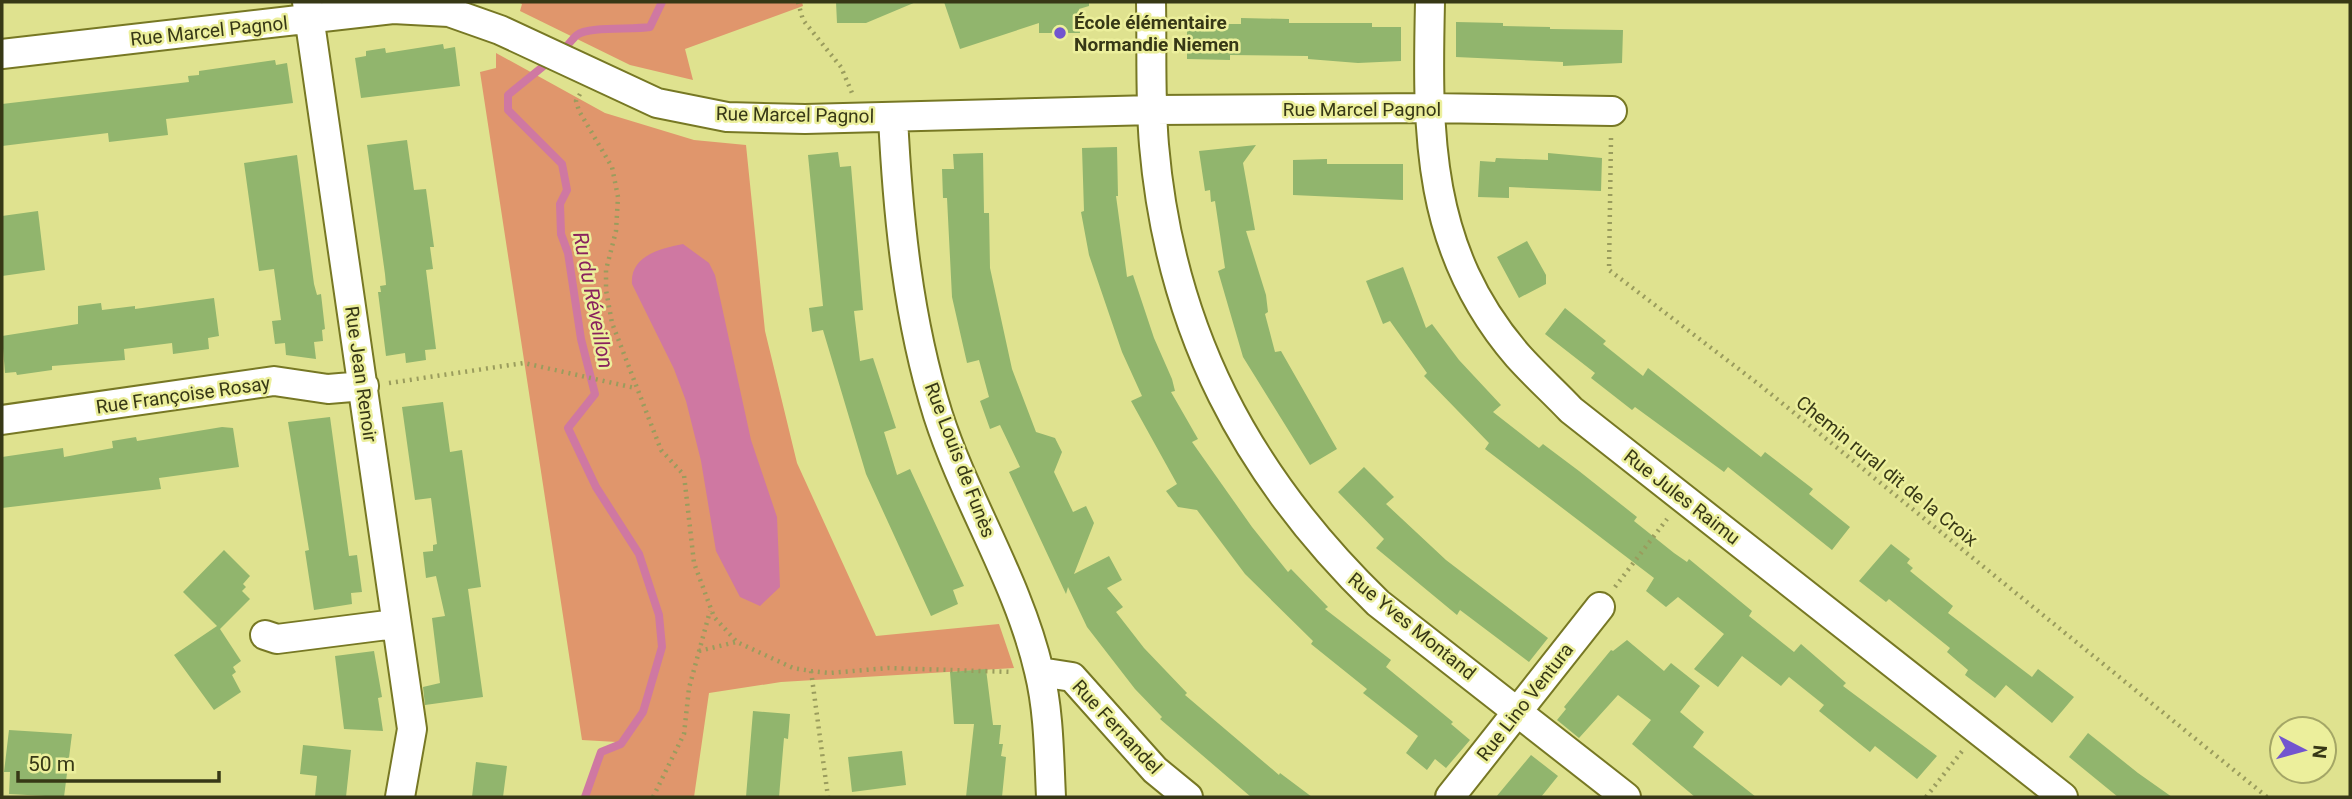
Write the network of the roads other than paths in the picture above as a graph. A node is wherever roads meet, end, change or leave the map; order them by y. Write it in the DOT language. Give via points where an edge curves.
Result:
graph roads {
  1 [pos="1151,2"];
  2 [pos="1430,2"];
  3 [pos="307,11"];
  4 [pos="2,54"];
  5 [pos="1428,108"];
  6 [pos="1154,110"];
  7 [pos="1612,111"];
  8 [pos="893,117"];
  9 [pos="364,386"];
  10 [pos="2,420"];
  11 [pos="1600,607"];
  12 [pos="395,624"];
  13 [pos="265,635"];
  14 [pos="1040,672"];
  15 [pos="1518,711"];
  16 [pos="400,797"];
  17 [pos="1051,797"];
  18 [pos="1188,797"];
  19 [pos="1450,797"];
  20 [pos="1626,797"];
  21 [pos="2063,797"];
  1 -- 6 [label="street, Rue Yves Montand"];
  2 -- 5 [label="street, Rue Jules Raimu"];
  3 -- 4 [label="street, Rue Marcel Pagnol"];
  3 -- 8 [label="street, Rue Marcel Pagnol" via="449,12 500,30 657,103 727,117"];
  3 -- 9 [label="street, Rue Jean Renoir"];
  5 -- 6 [label="street, Rue Marcel Pagnol"];
  5 -- 7 [label="street, Rue Marcel Pagnol"];
  5 -- 21 [label="street, Rue Jules Raimu" via="1434,175 1448,235 1477,297 1517,356 1571,410"];
  6 -- 8 [label="street, Rue Marcel Pagnol"];
  6 -- 15 [label="street, Rue Yves Montand" via="1157,169 1172,253 1202,354 1238,430 1287,502 1342,568 1378,603"];
  8 -- 14 [label="street, Rue Louis de Funès" via="904,260 923,363 939,418 1023,617"];
  9 -- 10 [label="street, Rue Françoise Rosay" via="328,389 274,381"];
  9 -- 12 [label="street, Rue Jean Renoir"];
  11 -- 15 [label="street, Rue Lino Ventura"];
  12 -- 13 [label="street" via="277,639"];
  12 -- 16 [label="street, Rue Jean Renoir" via="412,729"];
  14 -- 17 [label="street, Rue Louis de Funès"];
  14 -- 18 [label="street, Rue Fernandel" via="1072,677 1155,770"];
  15 -- 19 [label="street, Rue Lino Ventura"];
  15 -- 20 [label="street, Rue Yves Montand"];
}
